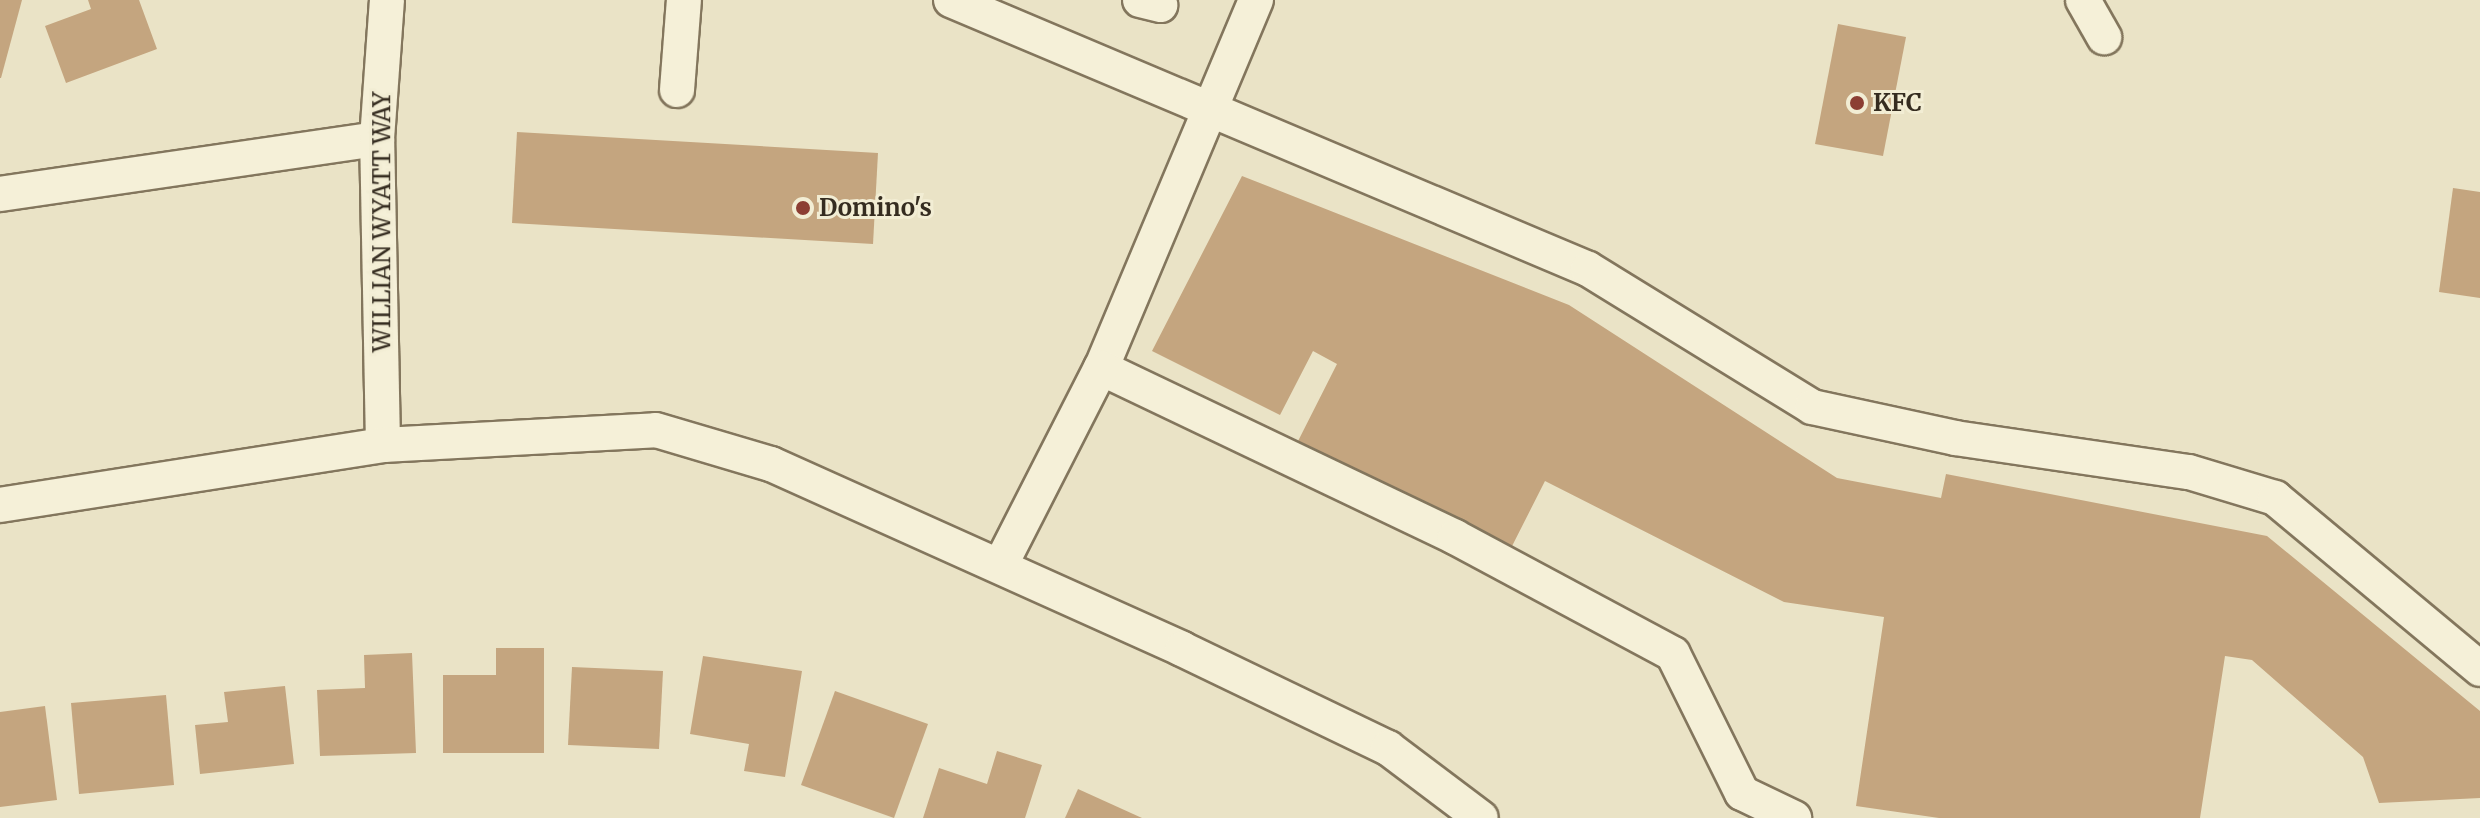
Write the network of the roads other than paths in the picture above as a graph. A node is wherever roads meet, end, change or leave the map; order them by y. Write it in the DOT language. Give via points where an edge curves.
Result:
graph roads {
  1 [pos="387,0"];
  2 [pos="684,0"];
  3 [pos="951,0"];
  4 [pos="1256,0"];
  5 [pos="2083,0"];
  6 [pos="2104,37"];
  7 [pos="677,90"];
  8 [pos="1214,109"];
  9 [pos="377,139"];
  10 [pos="0,194"];
  11 [pos="1101,368"];
  12 [pos="383,445"];
  13 [pos="0,505"];
  14 [pos="1000,566"];
  15 [pos="2480,669"];
  16 [pos="1481,818"];
  17 [pos="1794,818"];
  1 -- 9 [label="street, WILLIAN WYATT WAY"];
  2 -- 7 [label="street"];
  3 -- 8 [label="street"];
  4 -- 8 [label="street"];
  5 -- 6 [label="street"];
  8 -- 11 [label="street"];
  8 -- 15 [label="street" via="1588,269 1812,407 1955,438 2189,472 2275,498"];
  9 -- 10 [label="street"];
  9 -- 12 [label="street, WILLIAN WYATT WAY"];
  11 -- 14 [label="street"];
  11 -- 17 [label="street" via="1455,537 1673,654 1742,793"];
  12 -- 13 [label="street"];
  12 -- 14 [label="street" via="656,430 771,464"];
  14 -- 16 [label="street" via="1388,748"];
}
